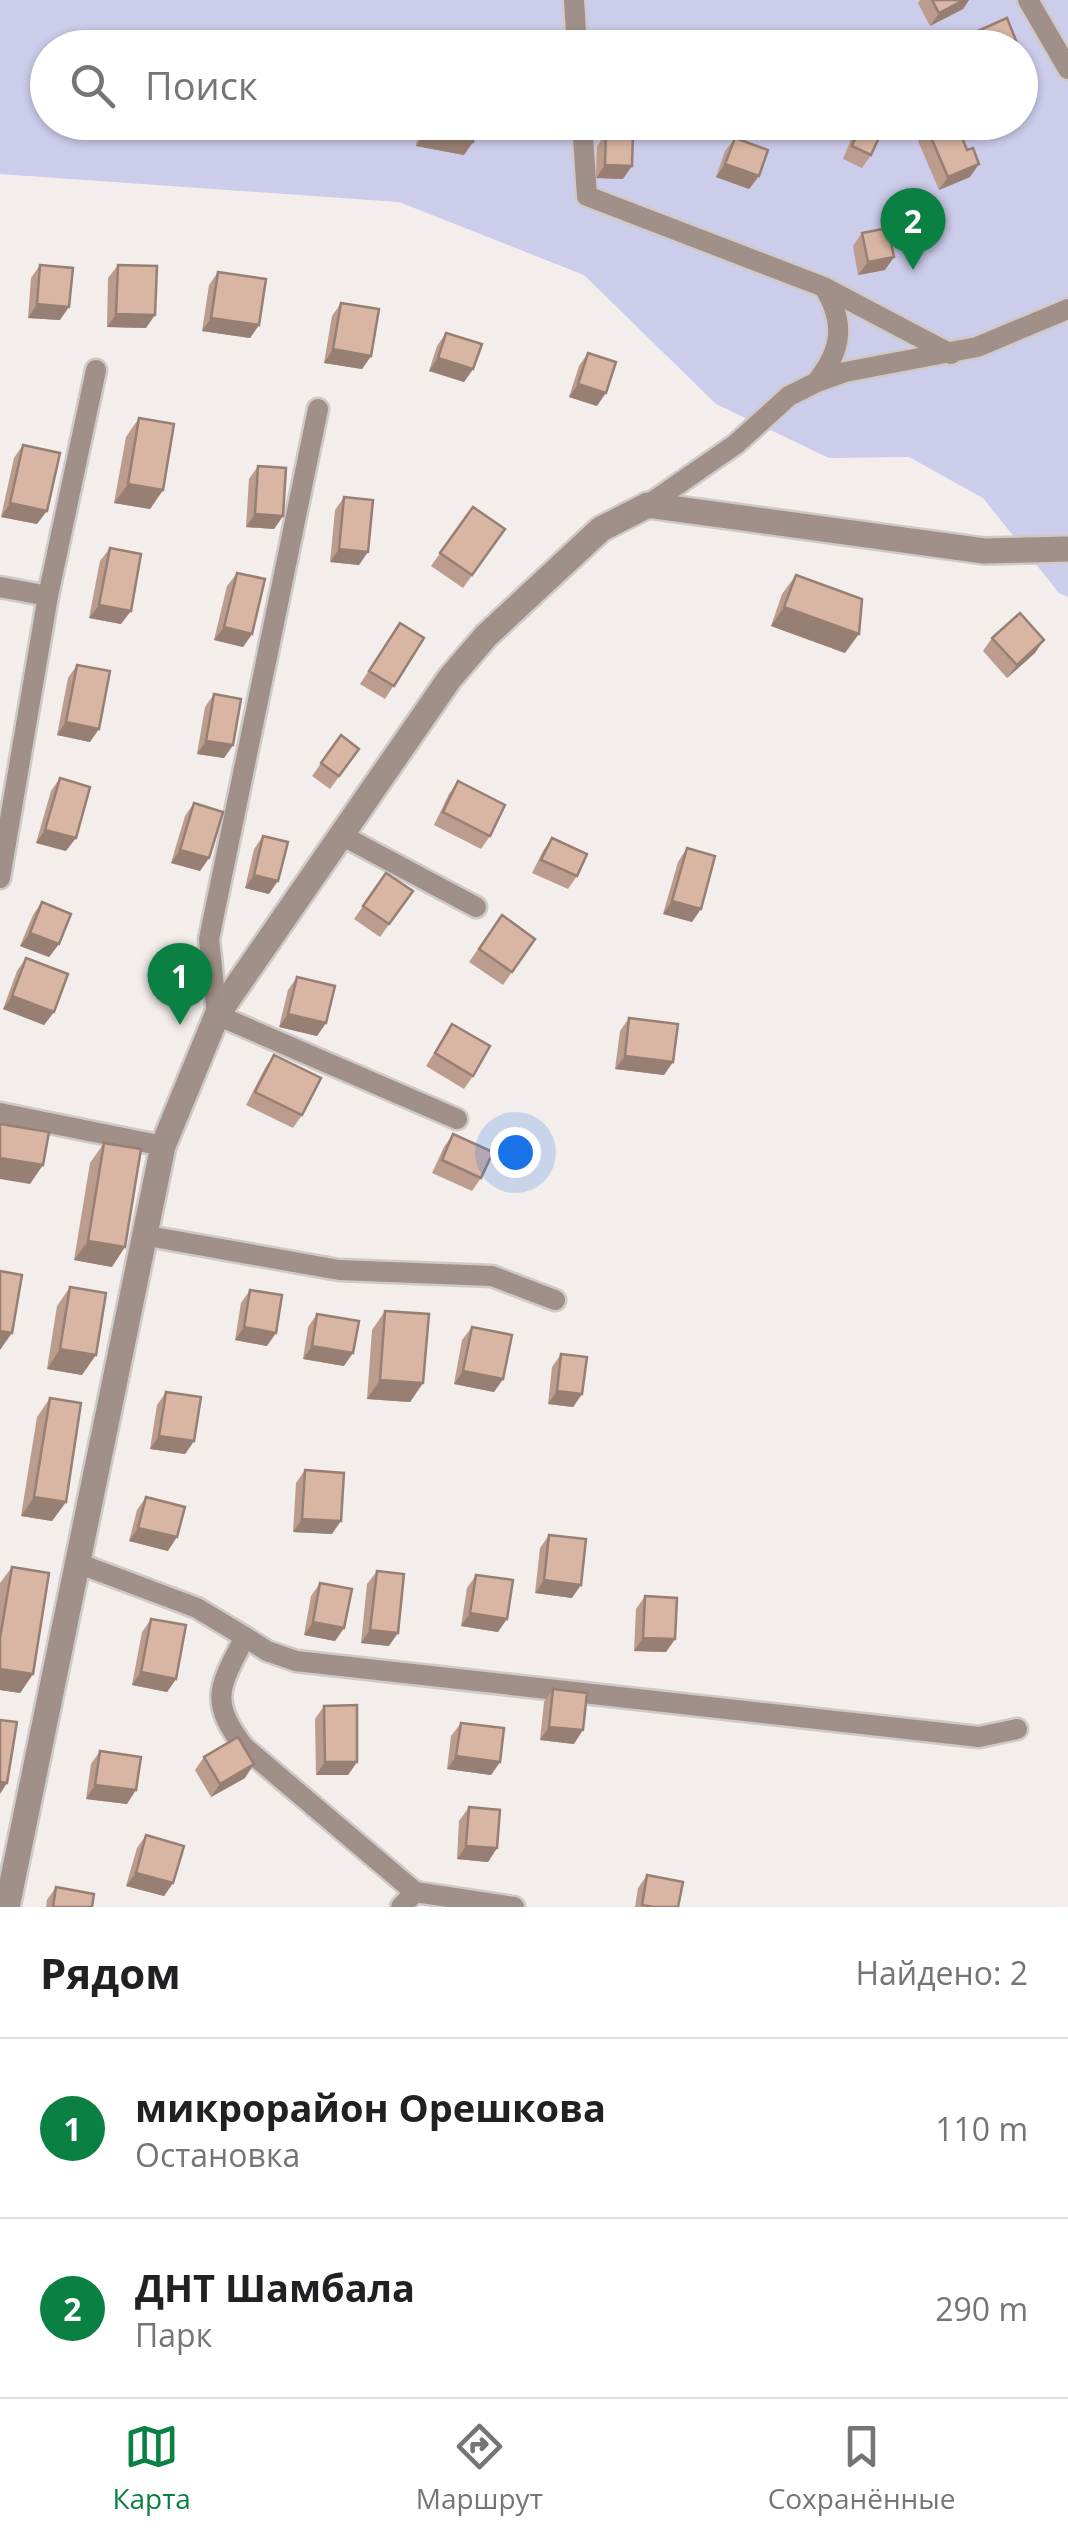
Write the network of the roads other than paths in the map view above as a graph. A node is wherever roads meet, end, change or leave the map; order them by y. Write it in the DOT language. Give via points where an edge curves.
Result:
graph roads {
  1 [pos="574,0"];
  2 [pos="1028,0"];
  3 [pos="576,30"];
  4 [pos="1068,69"];
  5 [pos="583,140"];
  6 [pos="824,287"];
  7 [pos="1068,309"];
  8 [pos="950,354"];
  9 [pos="96,370"];
  10 [pos="816,382"];
  11 [pos="318,409"];
  12 [pos="648,506"];
  13 [pos="1068,548"];
  14 [pos="0,587"];
  15 [pos="48,596"];
  16 [pos="343,836"];
  17 [pos="0,878"];
  18 [pos="476,908"];
  19 [pos="217,1015"];
  20 [pos="0,1112"];
  21 [pos="457,1119"];
  22 [pos="163,1146"];
  23 [pos="148,1236"];
  24 [pos="556,1300"];
  25 [pos="80,1564"];
  26 [pos="245,1637"];
  27 [pos="1017,1730"];
  28 [pos="408,1900"];
  29 [pos="6,1907"];
  30 [pos="514,1907"];
  1 -- 3 [label="street"];
  2 -- 4 [label="street"];
  5 -- 6 [label="street" via="587,196"];
  6 -- 8 [label="street"];
  6 -- 10 [label="street" via="837,309 840,336 833,361"];
  7 -- 8 [label="street"];
  8 -- 10 [label="street"];
  9 -- 15 [label="street"];
  10 -- 12 [label="street" via="788,396 736,444"];
  11 -- 19 [label="street" via="210,939"];
  12 -- 13 [label="street" via="984,551"];
  12 -- 16 [label="street" via="601,529 486,636"];
  14 -- 15 [label="street"];
  15 -- 17 [label="street"];
  16 -- 18 [label="street"];
  16 -- 19 [label="street"];
  19 -- 21 [label="street"];
  19 -- 22 [label="street"];
  20 -- 22 [label="street"];
  22 -- 23 [label="street"];
  23 -- 24 [label="street" via="339,1270 492,1276"];
  23 -- 25 [label="street"];
  25 -- 26 [label="street" via="197,1608"];
  25 -- 29 [label="street"];
  26 -- 27 [label="street" via="296,1660 979,1736"];
  26 -- 28 [label="street" via="222,1682 219,1704 227,1726"];
  28 -- 30 [label="street"];
}
